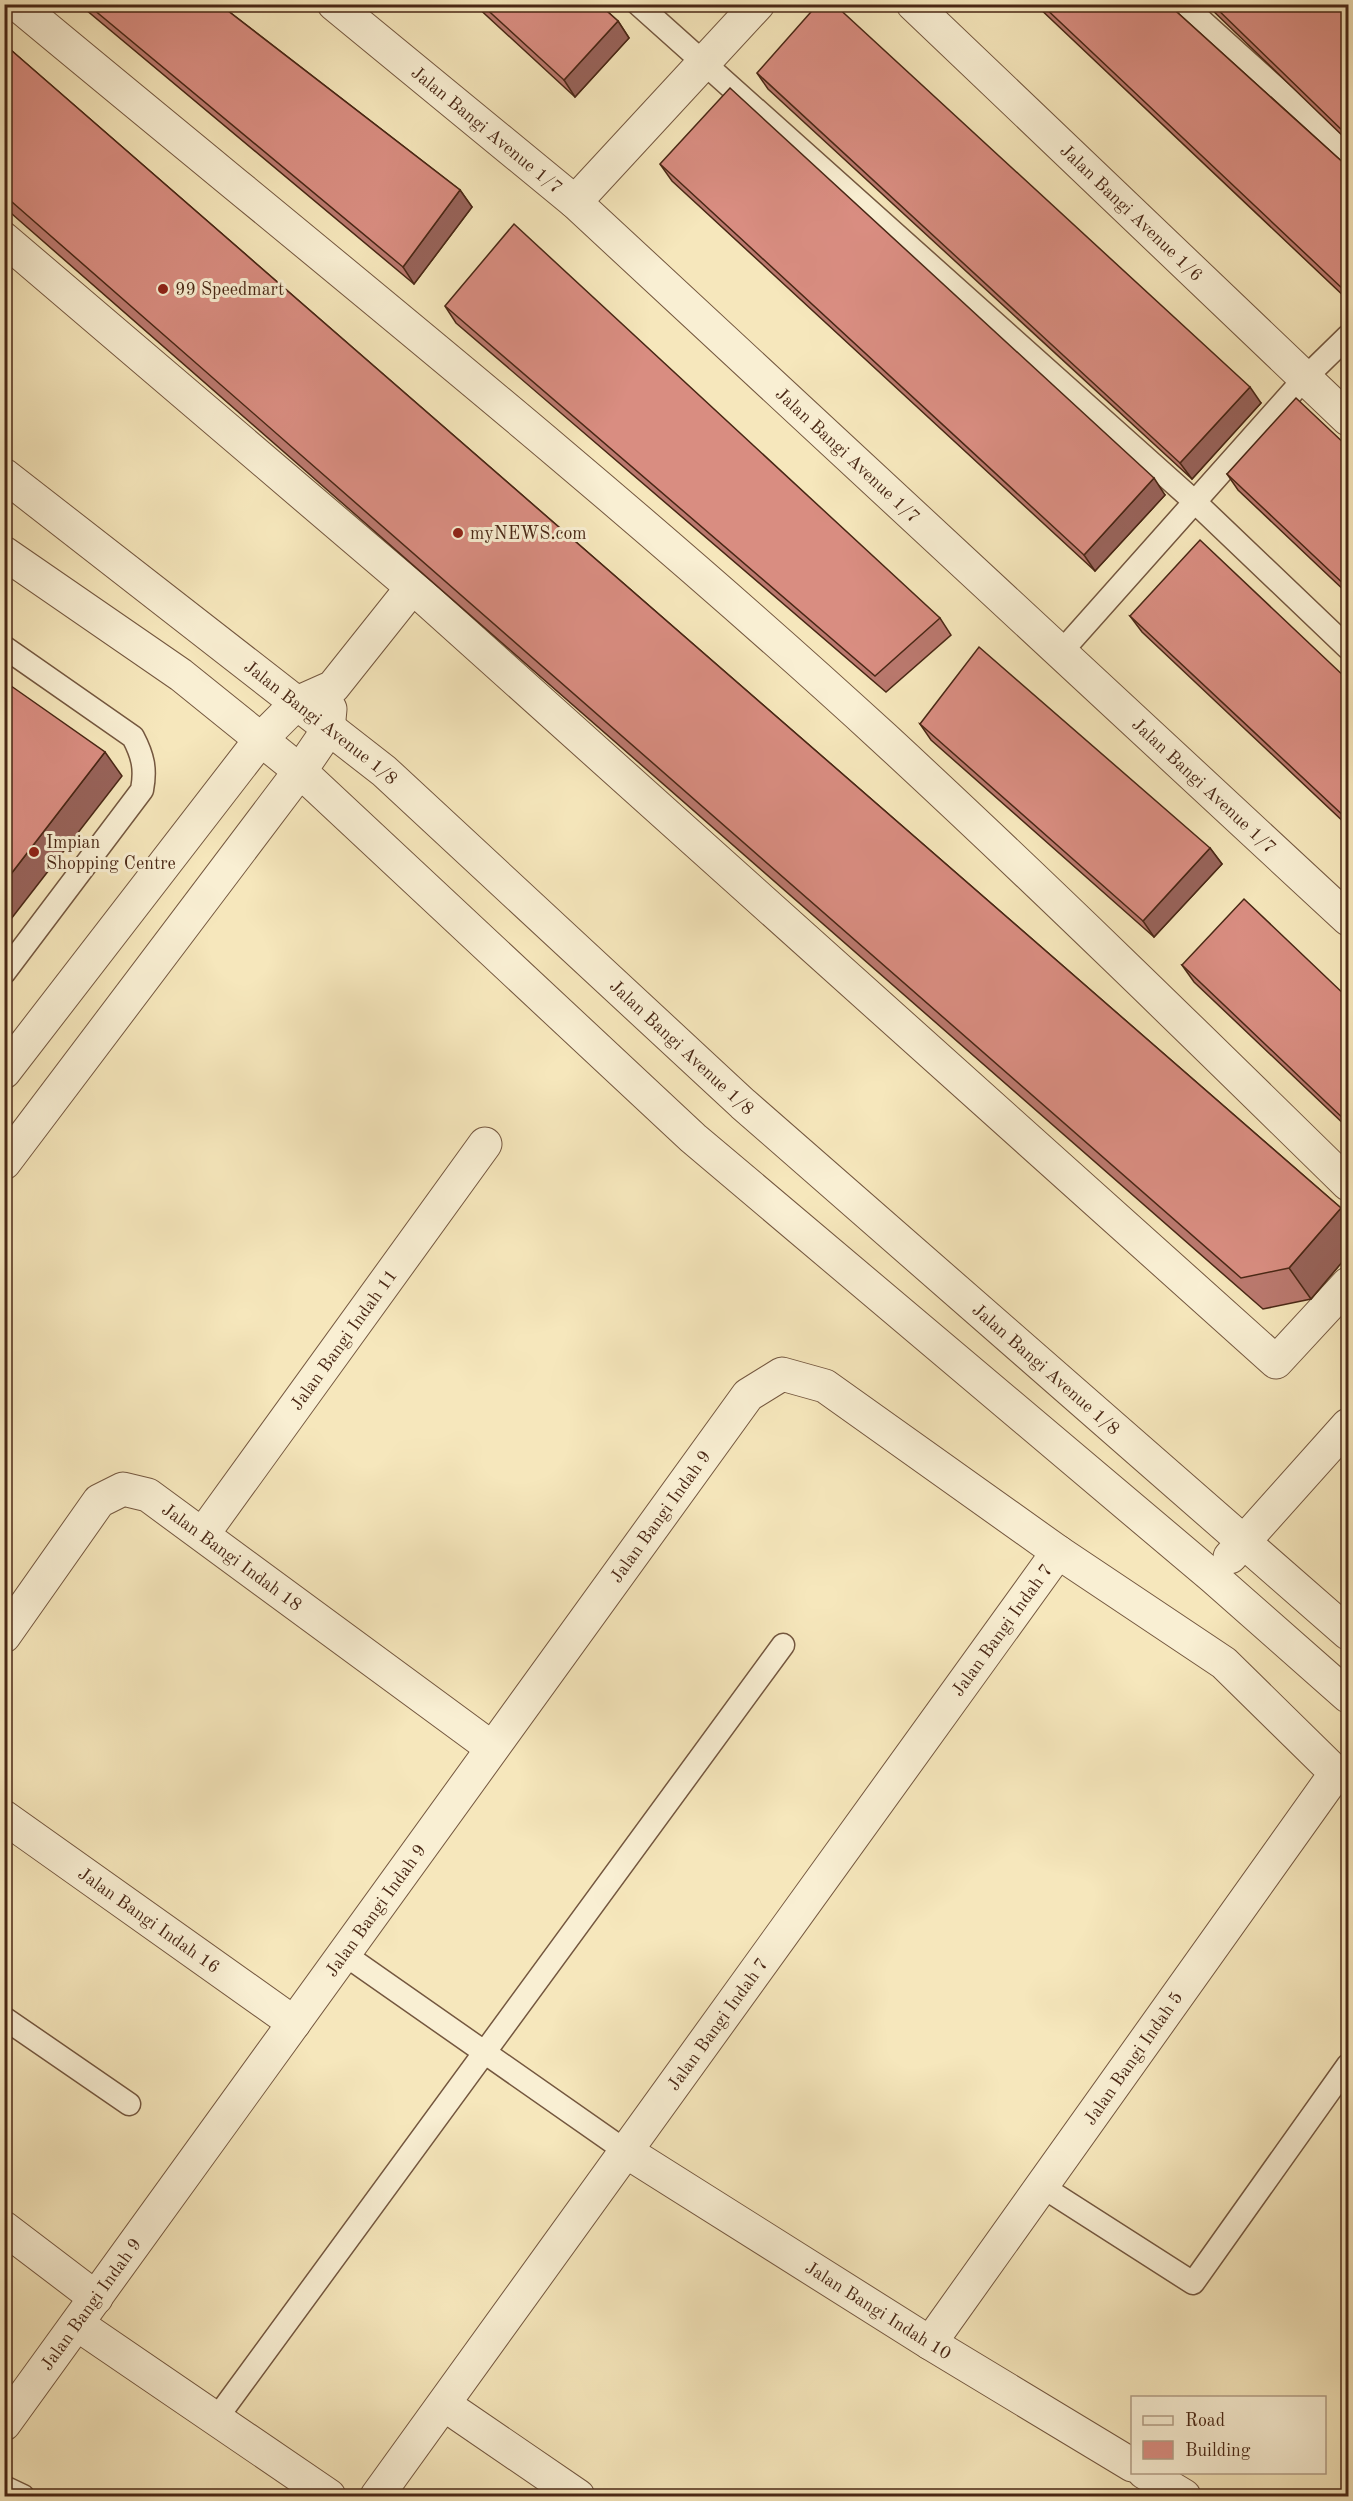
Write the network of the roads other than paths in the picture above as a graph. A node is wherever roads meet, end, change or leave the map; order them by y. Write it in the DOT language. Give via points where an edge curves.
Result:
graph roads {
  1 [pos="17,4"];
  2 [pos="334,4"];
  3 [pos="638,4"];
  4 [pos="758,4"];
  5 [pos="913,4"];
  6 [pos="1183,4"];
  7 [pos="704,63"];
  8 [pos="1348,153"];
  9 [pos="575,202"];
  10 [pos="4,238"];
  11 [pos="1348,336"];
  12 [pos="1305,378"];
  13 [pos="1348,419"];
  14 [pos="4,476"];
  15 [pos="1196,502"];
  16 [pos="4,553"];
  17 [pos="411,589"];
  18 [pos="4,646"];
  19 [pos="1348,648"];
  20 [pos="1062,651"];
  21 [pos="333,687"];
  22 [pos="297,703"];
  23 [pos="328,730"];
  24 [pos="261,739"];
  25 [pos="300,771"];
  26 [pos="1348,919"];
  27 [pos="4,973"];
  28 [pos="4,1072"];
  29 [pos="485,1144"];
  30 [pos="4,1163"];
  31 [pos="1348,1184"];
  32 [pos="1348,1284"];
  33 [pos="1348,1425"];
  34 [pos="203,1534"];
  35 [pos="1244,1542"];
  36 [pos="1058,1551"];
  37 [pos="1213,1577"];
  38 [pos="1348,1633"];
  39 [pos="4,1636"];
  40 [pos="783,1645"];
  41 [pos="1348,1696"];
  42 [pos="492,1748"];
  43 [pos="1342,1779"];
  44 [pos="4,1817"];
  45 [pos="344,1954"];
  46 [pos="4,2018"];
  47 [pos="294,2024"];
  48 [pos="485,2052"];
  49 [pos="1348,2065"];
  50 [pos="129,2104"];
  51 [pos="627,2152"];
  52 [pos="1043,2187"];
  53 [pos="4,2228"];
  54 [pos="87,2311"];
  55 [pos="930,2343"];
  56 [pos="445,2405"];
  57 [pos="216,2419"];
  58 [pos="4,2424"];
  59 [pos="1131,2464"];
  60 [pos="1147,2474"];
  61 [pos="4,2487"];
  62 [pos="1175,2494"];
  63 [pos="23,2496"];
  64 [pos="329,2496"];
  65 [pos="377,2496"];
  66 [pos="578,2496"];
  1 -- 31 [label="street" via="617,504 882,737 1146,985"];
  2 -- 9 [label="street, Jalan Bangi Avenue 1/7"];
  3 -- 7 [label="lane"];
  4 -- 7 [label="street"];
  5 -- 12 [label="street, Jalan Bangi Avenue 1/6"];
  6 -- 8 [label="lane"];
  7 -- 9 [label="street"];
  7 -- 15 [label="lane"];
  9 -- 20 [label="street, Jalan Bangi Avenue 1/7"];
  10 -- 17 [label="street"];
  11 -- 12 [label="lane"];
  12 -- 13 [label="street, Jalan Bangi Avenue 1/6"];
  12 -- 15 [label="lane"];
  14 -- 22 [label="street, Jalan Bangi Avenue 1/8"];
  15 -- 19 [label="lane"];
  15 -- 20 [label="lane"];
  16 -- 24 [label="street" via="181,675"];
  17 -- 21 [label="street"];
  17 -- 32 [label="street" via="1276,1362"];
  18 -- 27 [label="lane" via="133,737 146,772 142,790"];
  20 -- 26 [label="street, Jalan Bangi Avenue 1/7"];
  21 -- 22 [label="street"];
  21 -- 23 [label="street"];
  22 -- 23 [label="street, Jalan Bangi Avenue 1/8"];
  22 -- 24 [label="street"];
  23 -- 25 [label="street"];
  23 -- 35 [label="street, Jalan Bangi Avenue 1/8" via="384,771 743,1104"];
  24 -- 25 [label="street"];
  24 -- 28 [label="street"];
  25 -- 30 [label="street"];
  25 -- 37 [label="street" via="693,1138"];
  29 -- 34 [label="street, Jalan Bangi Indah 11"];
  33 -- 35 [label="street"];
  34 -- 39 [label="street, Jalan Bangi Indah 18" via="148,1495 123,1489 99,1501"];
  34 -- 42 [label="street, Jalan Bangi Indah 18"];
  35 -- 37 [label="street"];
  35 -- 38 [label="street, Jalan Bangi Avenue 1/8"];
  36 -- 42 [label="street, Jalan Bangi Indah 9" via="825,1386 782,1374 748,1395"];
  36 -- 43 [label="street" via="1224,1663"];
  36 -- 51 [label="street, Jalan Bangi Indah 7"];
  37 -- 41 [label="street"];
  40 -- 48 [label="lane"];
  42 -- 45 [label="street, Jalan Bangi Indah 9"];
  43 -- 52 [label="street, Jalan Bangi Indah 5"];
  44 -- 47 [label="street, Jalan Bangi Indah 16"];
  45 -- 47 [label="street, Jalan Bangi Indah 9"];
  45 -- 48 [label="lane"];
  46 -- 50 [label="lane"];
  47 -- 54 [label="street, Jalan Bangi Indah 9"];
  48 -- 51 [label="lane"];
  48 -- 57 [label="lane"];
  49 -- 52 [label="lane" via="1193,2283"];
  51 -- 55 [label="street, Jalan Bangi Indah 10"];
  51 -- 56 [label="street, Jalan Bangi Indah 7"];
  52 -- 55 [label="street, Jalan Bangi Indah 5"];
  53 -- 54 [label="street"];
  54 -- 57 [label="street"];
  54 -- 58 [label="street, Jalan Bangi Indah 9"];
  55 -- 59 [label="street, Jalan Bangi Indah 10"];
  56 -- 65 [label="street, Jalan Bangi Indah 7"];
  56 -- 66 [label="street"];
  57 -- 64 [label="street"];
  60 -- 62 [label="street"];
  61 -- 63 [label="lane"];
}
